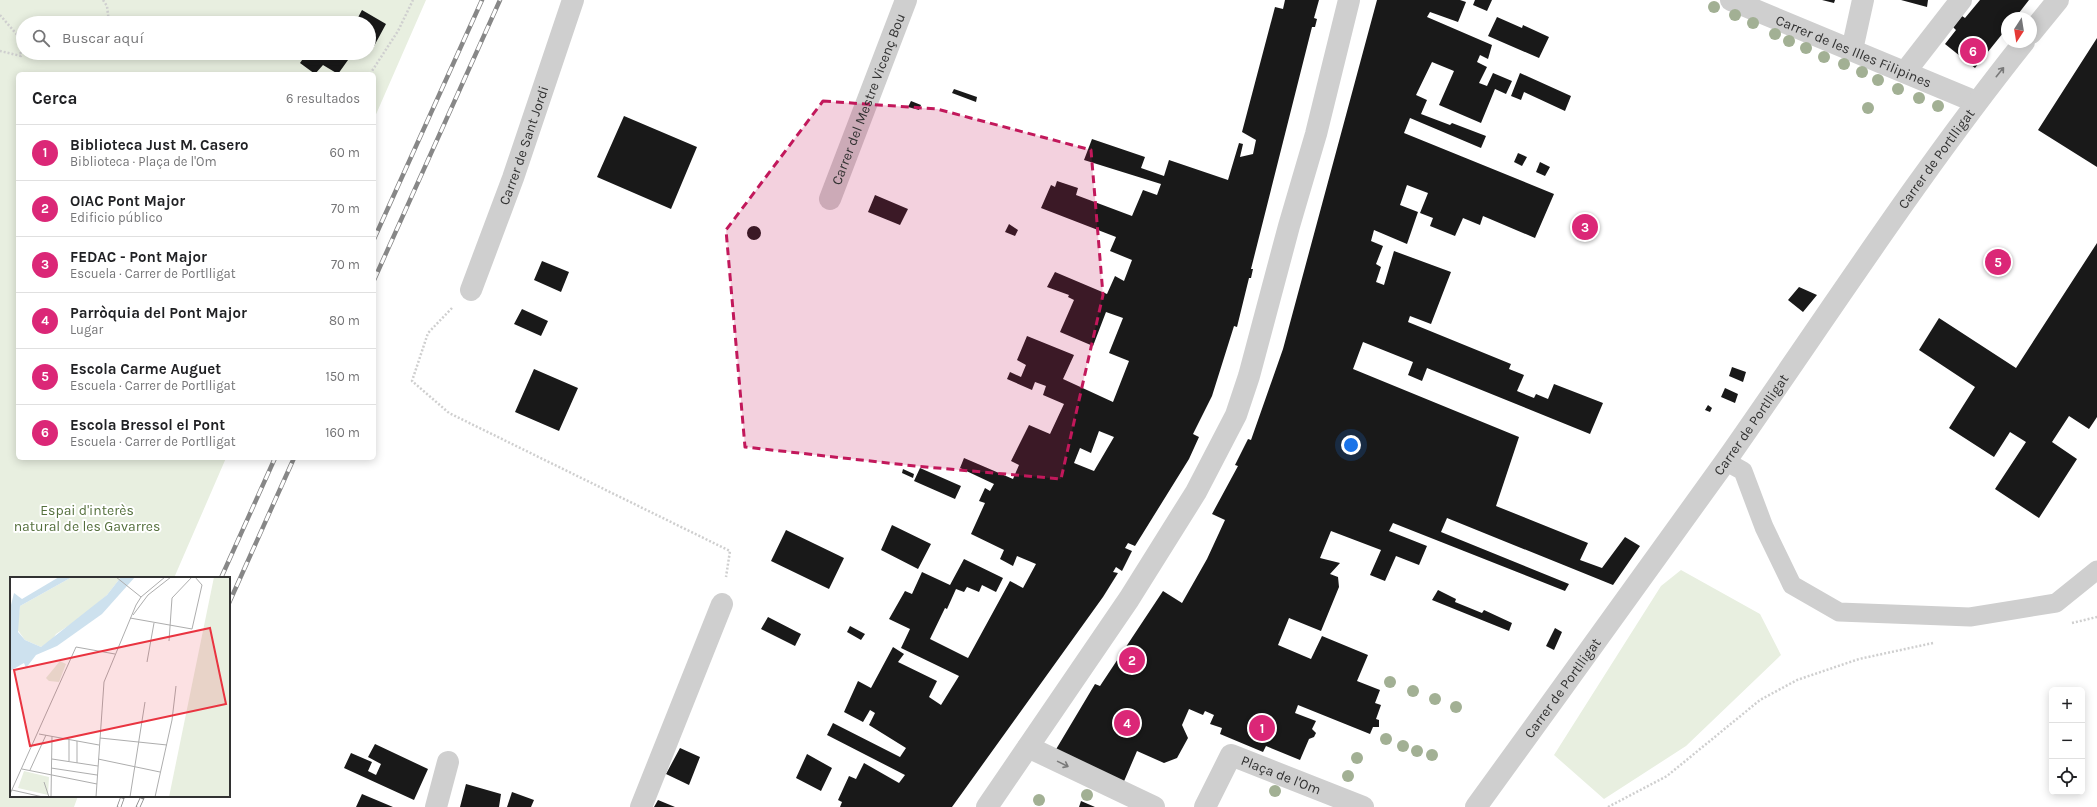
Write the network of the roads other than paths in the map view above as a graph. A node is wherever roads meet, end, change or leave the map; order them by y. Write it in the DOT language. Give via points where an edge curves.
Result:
graph roads {
  1 [pos="573,0"];
  2 [pos="906,0"];
  3 [pos="1349,0"];
  4 [pos="1731,0"];
  5 [pos="1863,0"];
  6 [pos="1961,0"];
  7 [pos="2058,0"];
  8 [pos="2037,26"];
  9 [pos="2019,48"];
  10 [pos="1852,50"];
  11 [pos="1905,72"];
  12 [pos="1976,102"];
  13 [pos="830,199"];
  14 [pos="471,290"];
  15 [pos="1725,461"];
  16 [pos="2097,570"];
  17 [pos="722,604"];
  18 [pos="1028,746"];
  19 [pos="448,762"];
  20 [pos="1151,806"];
  21 [pos="436,807"];
  22 [pos="641,807"];
  23 [pos="987,807"];
  24 [pos="1205,807"];
  25 [pos="1363,807"];
  26 [pos="1476,807"];
  1 -- 14 [label="street, Carrer de Sant Jordi" via="513,178"];
  2 -- 13 [label="street, Carrer del Mestre Vicenç Bou"];
  3 -- 18 [label="street" via="1316,134 1236,415 1196,492 1129,599"];
  4 -- 10 [label="street, Carrer de les Illes Filipines"];
  5 -- 10 [label="street"];
  6 -- 11 [label="street"];
  7 -- 8 [label="street"];
  12 -- 9 [label="street, Carrer de Portlligat, one-way"];
  10 -- 11 [label="street, Carrer de les Illes Filipines"];
  11 -- 12 [label="street, Carrer de les Illes Filipines"];
  12 -- 15 [label="street, Carrer de Portlligat" via="1830,307"];
  15 -- 16 [label="lane" via="1743,471 1764,527 1792,585 1839,612 1970,617 2056,603"];
  15 -- 26 [label="street, Carrer de Portlligat"];
  17 -- 22 [label="street"];
  18 -- 20 [label="street, one-way"];
  18 -- 23 [label="street"];
  19 -- 21 [label="street"];
  24 -- 25 [label="street, Plaça de l'Om" via="1231,755"];
}
